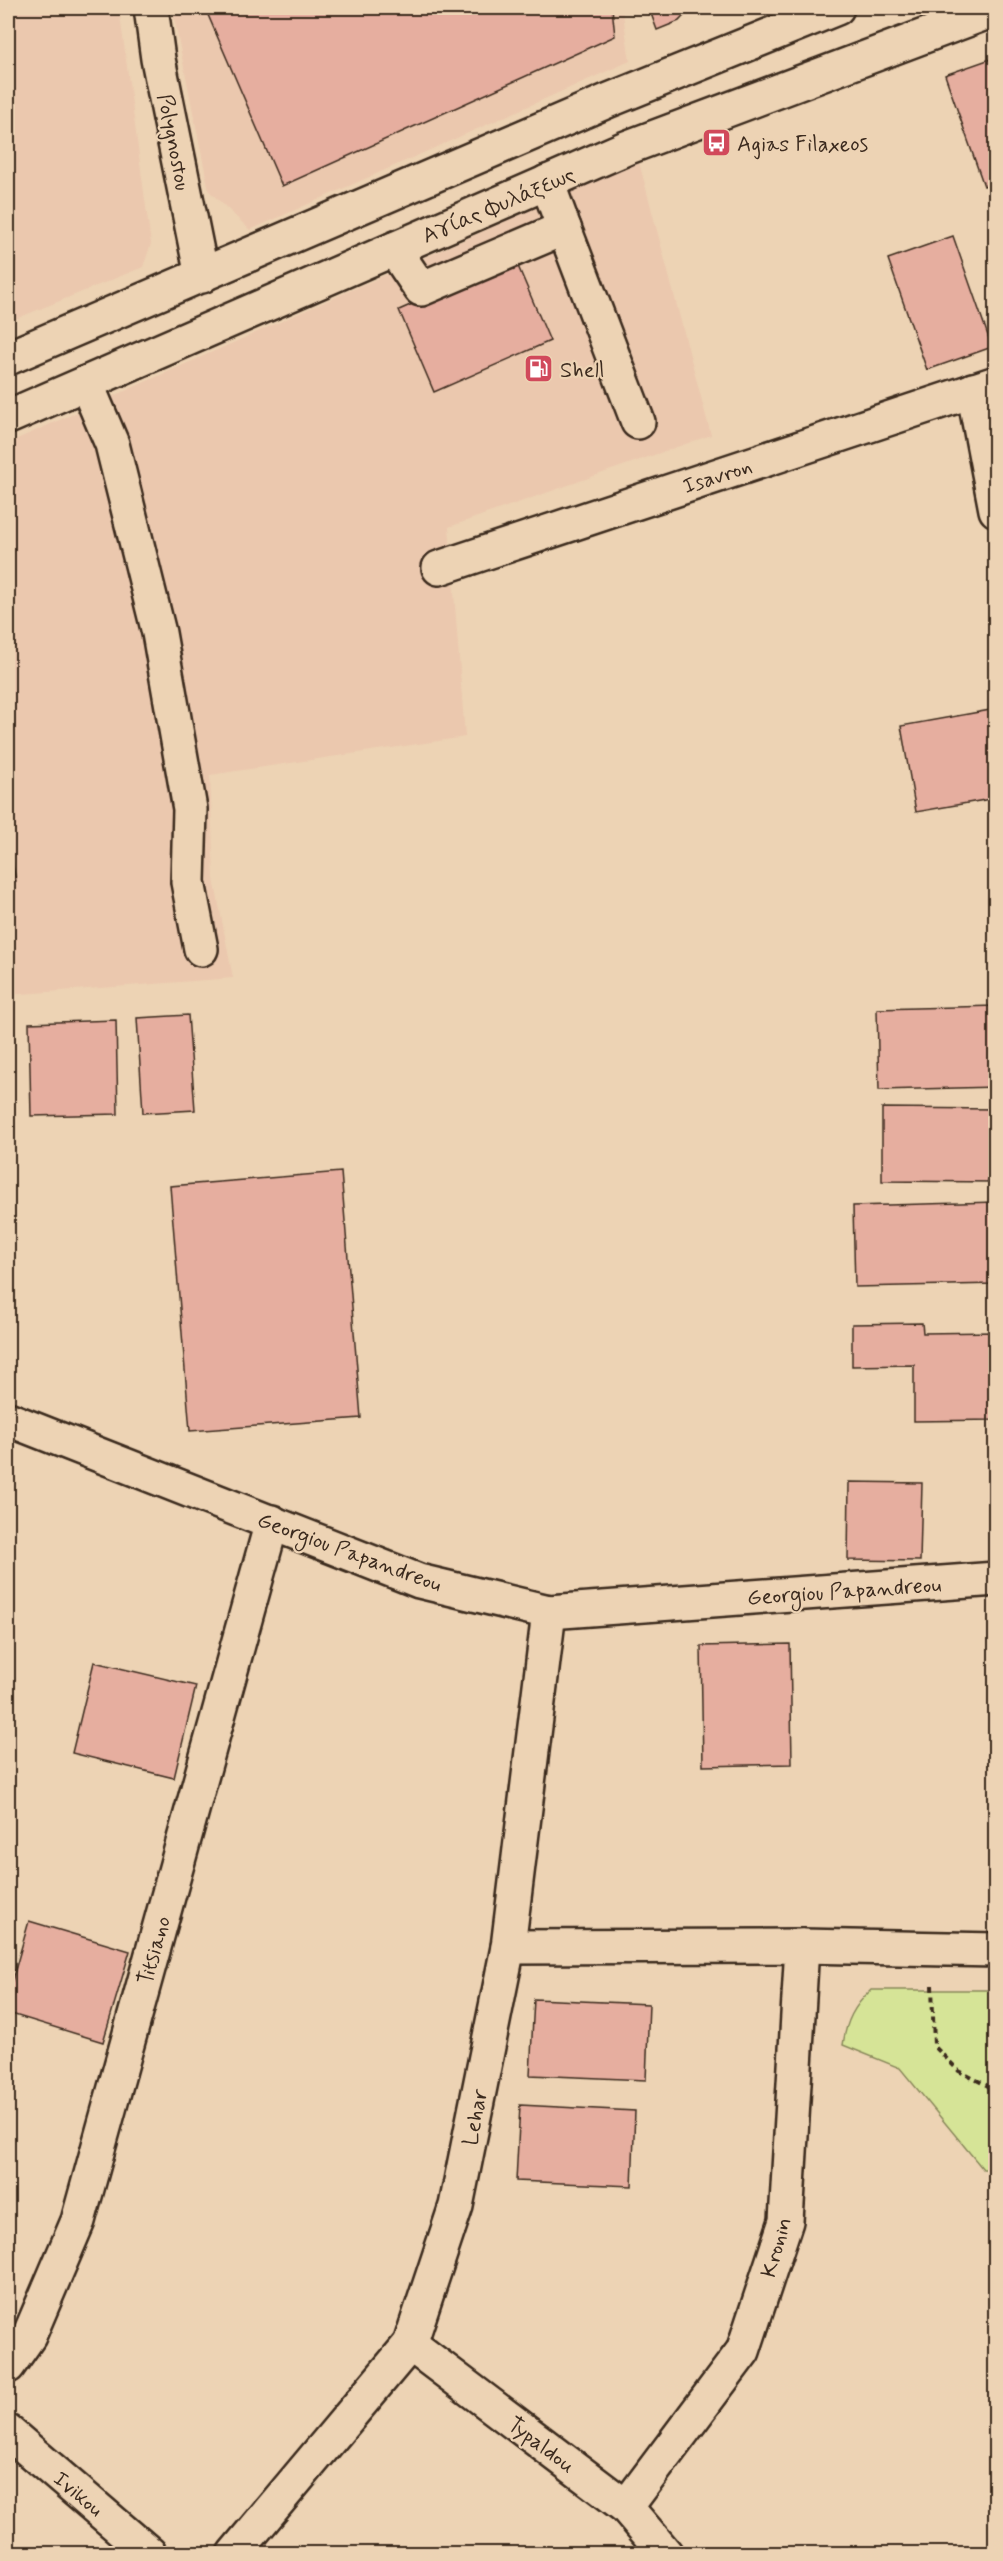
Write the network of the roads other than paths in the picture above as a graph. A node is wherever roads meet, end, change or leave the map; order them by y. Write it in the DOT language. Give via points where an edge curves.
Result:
graph roads {
  1 [pos="151,8"];
  2 [pos="837,8"];
  3 [pos="996,9"];
  4 [pos="792,16"];
  5 [pos="547,182"];
  6 [pos="564,228"];
  7 [pos="394,249"];
  8 [pos="202,276"];
  9 [pos="8,358"];
  10 [pos="86,383"];
  11 [pos="984,386"];
  12 [pos="8,417"];
  13 [pos="638,422"];
  14 [pos="996,510"];
  15 [pos="439,568"];
  16 [pos="201,949"];
  17 [pos="8,1419"];
  18 [pos="272,1522"];
  19 [pos="996,1579"];
  20 [pos="549,1612"];
  21 [pos="802,1946"];
  22 [pos="508,1947"];
  23 [pos="996,1950"];
  24 [pos="410,2344"];
  25 [pos="8,2366"];
  26 [pos="8,2432"];
  27 [pos="626,2507"];
  28 [pos="150,2553"];
  29 [pos="234,2553"];
  30 [pos="666,2553"];
  1 -- 8 [label="street, Polygnostou"];
  2 -- 4 [label="street"];
  3 -- 5 [label="street, Αγίας Φυλάξεως" via="626,148"];
  4 -- 8 [label="street" via="607,101"];
  5 -- 6 [label="street"];
  5 -- 7 [label="street, Αγίας Φυλάξεως"];
  6 -- 7 [label="street" via="421,289"];
  6 -- 13 [label="street"];
  7 -- 10 [label="street, Αγίας Φυλάξεως"];
  8 -- 9 [label="street"];
  10 -- 12 [label="street, Αγίας Φυλάξεως"];
  10 -- 16 [label="street" via="112,444 159,633 190,809 188,882"];
  11 -- 14 [label="street"];
  11 -- 15 [label="street, Isavron"];
  17 -- 18 [label="street, Georgiou Papandreou"];
  18 -- 20 [label="street, Georgiou Papandreou" via="419,1581"];
  18 -- 25 [label="street, Titsiano" via="78,2222 29,2336"];
  19 -- 20 [label="street, Georgiou Papandreou"];
  20 -- 22 [label="street, Lehar"];
  21 -- 22 [label="street"];
  21 -- 23 [label="street"];
  21 -- 27 [label="street, Kronin" via="786,2221 743,2351"];
  22 -- 24 [label="street, Lehar" via="456,2206"];
  24 -- 27 [label="street, Typaldou"];
  24 -- 29 [label="street, Lehar"];
  26 -- 28 [label="street, Ivikou"];
  27 -- 30 [label="street, Typaldou"];
}
